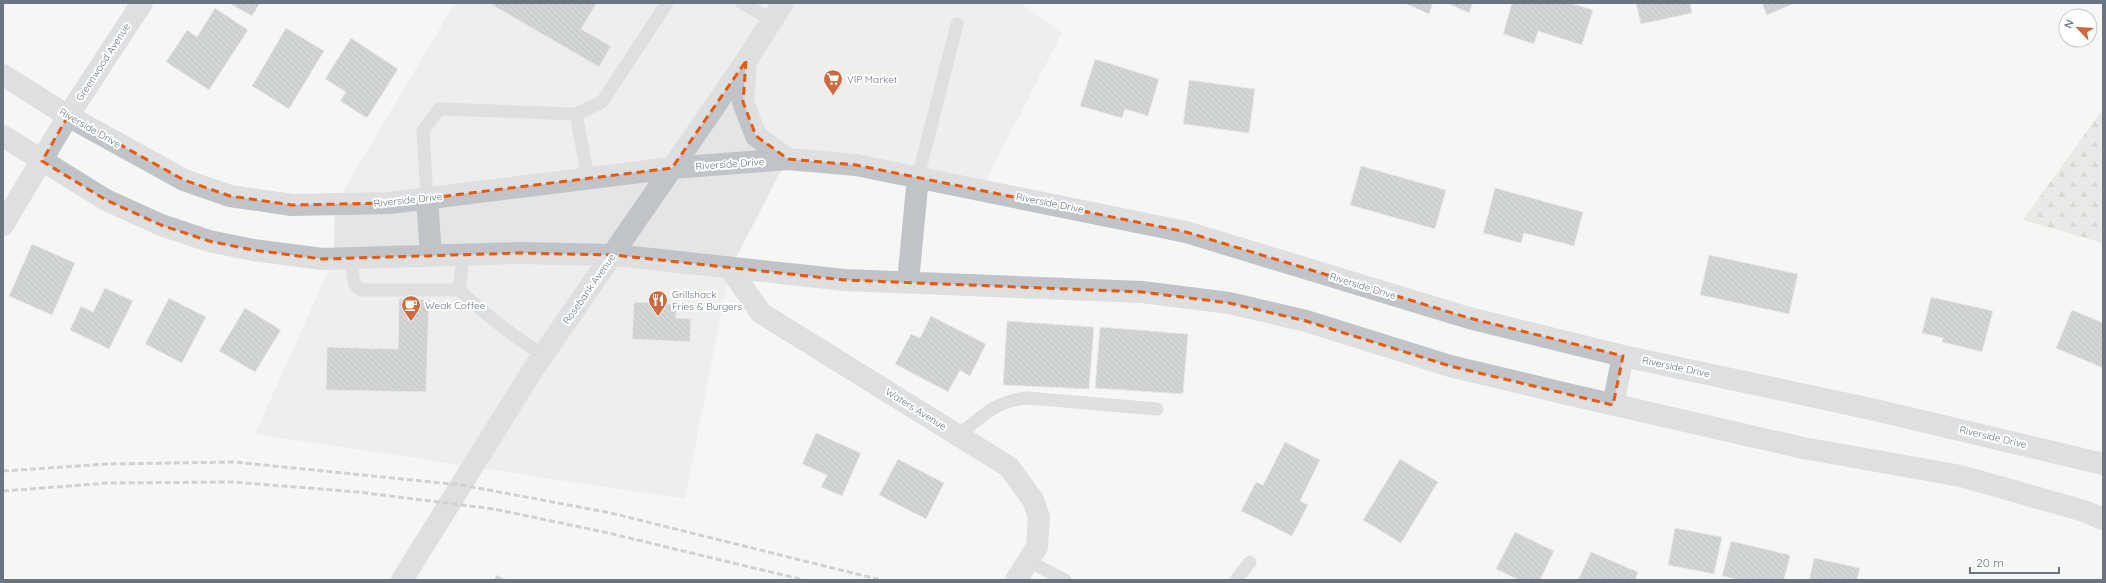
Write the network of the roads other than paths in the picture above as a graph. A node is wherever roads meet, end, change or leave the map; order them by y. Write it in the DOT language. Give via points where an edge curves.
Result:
graph roads {
  1 [pos="142,3"];
  2 [pos="667,3"];
  3 [pos="742,3"];
  4 [pos="778,11"];
  5 [pos="957,24"];
  6 [pos="746,61"];
  7 [pos="3,75"];
  8 [pos="576,114"];
  9 [pos="68,116"];
  10 [pos="3,136"];
  11 [pos="788,159"];
  12 [pos="42,161"];
  13 [pos="672,168"];
  14 [pos="918,177"];
  15 [pos="588,178"];
  16 [pos="427,199"];
  17 [pos="3,225"];
  18 [pos="463,254"];
  19 [pos="614,255"];
  20 [pos="431,256"];
  21 [pos="352,258"];
  22 [pos="730,269"];
  23 [pos="908,282"];
  24 [pos="457,288"];
  25 [pos="544,355"];
  26 [pos="1623,356"];
  27 [pos="1613,405"];
  28 [pos="1158,409"];
  29 [pos="958,436"];
  30 [pos="2103,464"];
  31 [pos="2103,519"];
  32 [pos="1028,561"];
  33 [pos="1250,562"];
  34 [pos="402,580"];
  35 [pos="1016,580"];
  36 [pos="1065,580"];
  37 [pos="1236,580"];
  1 -- 9 [label="street, Greenwood Avenue"];
  2 -- 8 [label="lane" via="602,102"];
  3 -- 4 [label="lane"];
  4 -- 6 [label="street, Rosebank Avenue"];
  5 -- 14 [label="lane"];
  6 -- 11 [label="street" via="743,102 756,136"];
  6 -- 13 [label="street, Rosebank Avenue"];
  7 -- 9 [label="street, Riverside Drive"];
  8 -- 15 [label="lane"];
  8 -- 16 [label="lane" via="440,110 423,131"];
  9 -- 12 [label="street, Greenwood Avenue"];
  9 -- 16 [label="street, Riverside Drive" via="184,180 230,196 292,205 390,203"];
  10 -- 12 [label="street"];
  11 -- 13 [label="street, Riverside Drive"];
  11 -- 14 [label="street, Riverside Drive" via="856,165"];
  12 -- 17 [label="street, Greenwood Avenue"];
  12 -- 21 [label="street" via="106,200 161,225 209,241 315,258"];
  13 -- 15 [label="street, Riverside Drive"];
  13 -- 19 [label="street, Rosebank Avenue"];
  14 -- 23 [label="street"];
  14 -- 26 [label="street, Riverside Drive" via="1186,232 1469,318"];
  15 -- 16 [label="street, Riverside Drive"];
  16 -- 20 [label="street"];
  18 -- 19 [label="street"];
  18 -- 20 [label="street"];
  18 -- 24 [label="lane" via="460,285"];
  19 -- 22 [label="street"];
  19 -- 25 [label="street, Rosebank Avenue"];
  20 -- 21 [label="street"];
  21 -- 24 [label="lane" via="354,283 362,290"];
  22 -- 23 [label="street" via="846,280"];
  22 -- 29 [label="street, Waters Avenue" via="761,313"];
  23 -- 27 [label="street" via="1142,292 1229,303 1306,321 1450,366"];
  24 -- 25 [label="lane" via="493,321"];
  25 -- 34 [label="street, Rosebank Avenue"];
  26 -- 27 [label="street"];
  26 -- 30 [label="street, Riverside Drive" via="1879,411"];
  27 -- 31 [label="street" via="1803,448 1961,476 2084,511"];
  28 -- 29 [label="lane" via="1028,398 1012,399 1000,404"];
  29 -- 32 [label="street, Waters Avenue" via="1009,467 1033,500 1039,517 1037,547"];
  32 -- 35 [label="street, Waters Avenue"];
  32 -- 36 [label="lane"];
  33 -- 37 [label="lane"];
}
